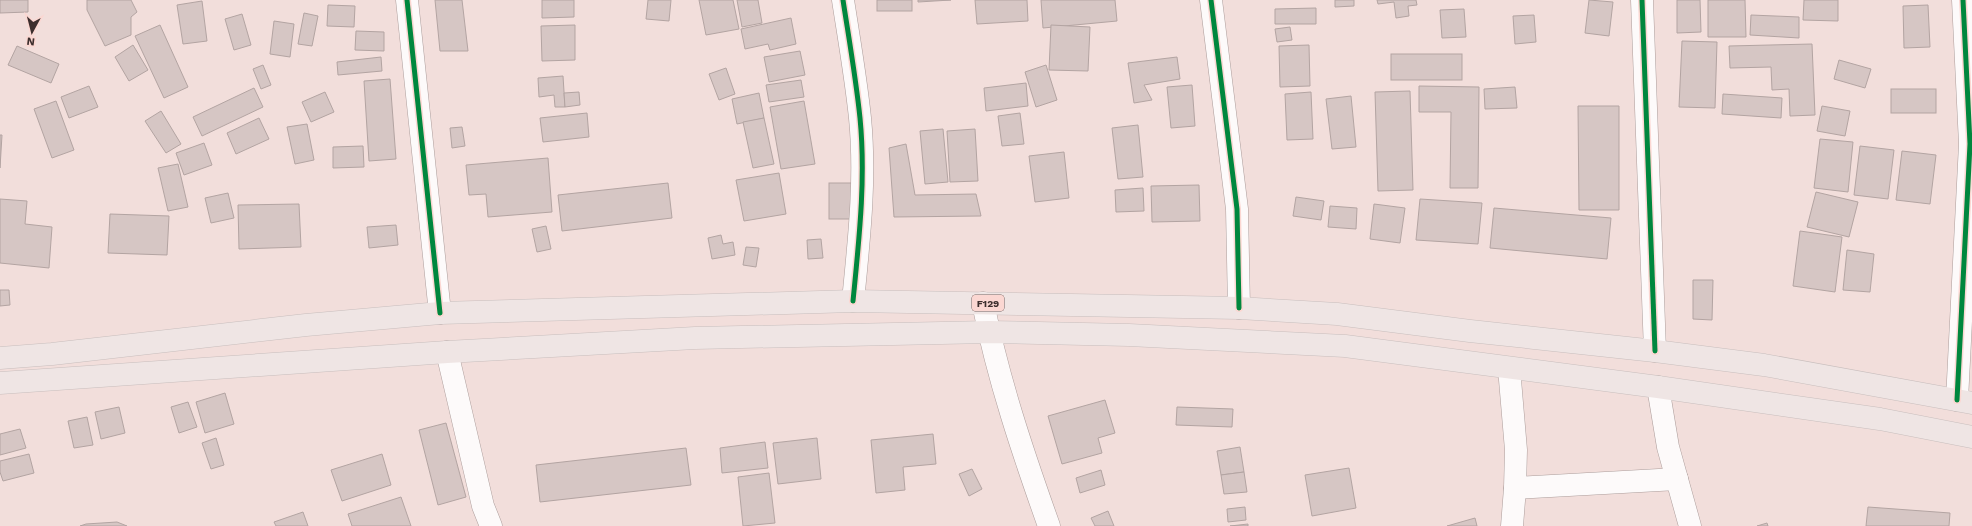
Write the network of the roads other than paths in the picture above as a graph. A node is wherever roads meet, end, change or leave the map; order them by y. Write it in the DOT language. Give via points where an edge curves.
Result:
graph roads {
  1 [pos="408,0"];
  2 [pos="843,0"];
  3 [pos="1211,0"];
  4 [pos="1642,0"];
  5 [pos="1963,0"];
  6 [pos="853,301"];
  7 [pos="982,303"];
  8 [pos="1239,308"];
  9 [pos="440,313"];
  10 [pos="989,332"];
  11 [pos="1655,351"];
  12 [pos="447,352"];
  13 [pos="0,358"];
  14 [pos="1509,368"];
  15 [pos="0,383"];
  16 [pos="1658,387"];
  17 [pos="1964,402"];
  18 [pos="1972,437"];
  19 [pos="1677,479"];
  20 [pos="1516,488"];
  21 [pos="490,526"];
  22 [pos="1049,526"];
  23 [pos="1512,526"];
  24 [pos="1690,526"];
  1 -- 9 [label="street"];
  2 -- 6 [label="street" via="861,133 860,220"];
  3 -- 8 [label="street" via="1237,209"];
  4 -- 11 [label="street"];
  5 -- 17 [label="street" via="1970,144"];
  6 -- 7 [label="main road, F129"];
  6 -- 9 [label="main road, F129"];
  7 -- 8 [label="main road, F129"];
  7 -- 10 [label="street"];
  8 -- 11 [label="main road, F129" via="1337,314"];
  9 -- 13 [label="main road, F129"];
  10 -- 12 [label="main road" via="695,338"];
  10 -- 14 [label="main road" via="1137,335 1345,346"];
  10 -- 22 [label="street" via="1018,437"];
  11 -- 17 [label="main road, F129" via="1764,365"];
  12 -- 15 [label="main road"];
  12 -- 21 [label="street"];
  14 -- 16 [label="main road"];
  14 -- 20 [label="street" via="1516,450"];
  16 -- 18 [label="main road" via="1880,419"];
  16 -- 19 [label="street" via="1668,447"];
  19 -- 20 [label="street"];
  19 -- 24 [label="street"];
  20 -- 23 [label="street"];
}
